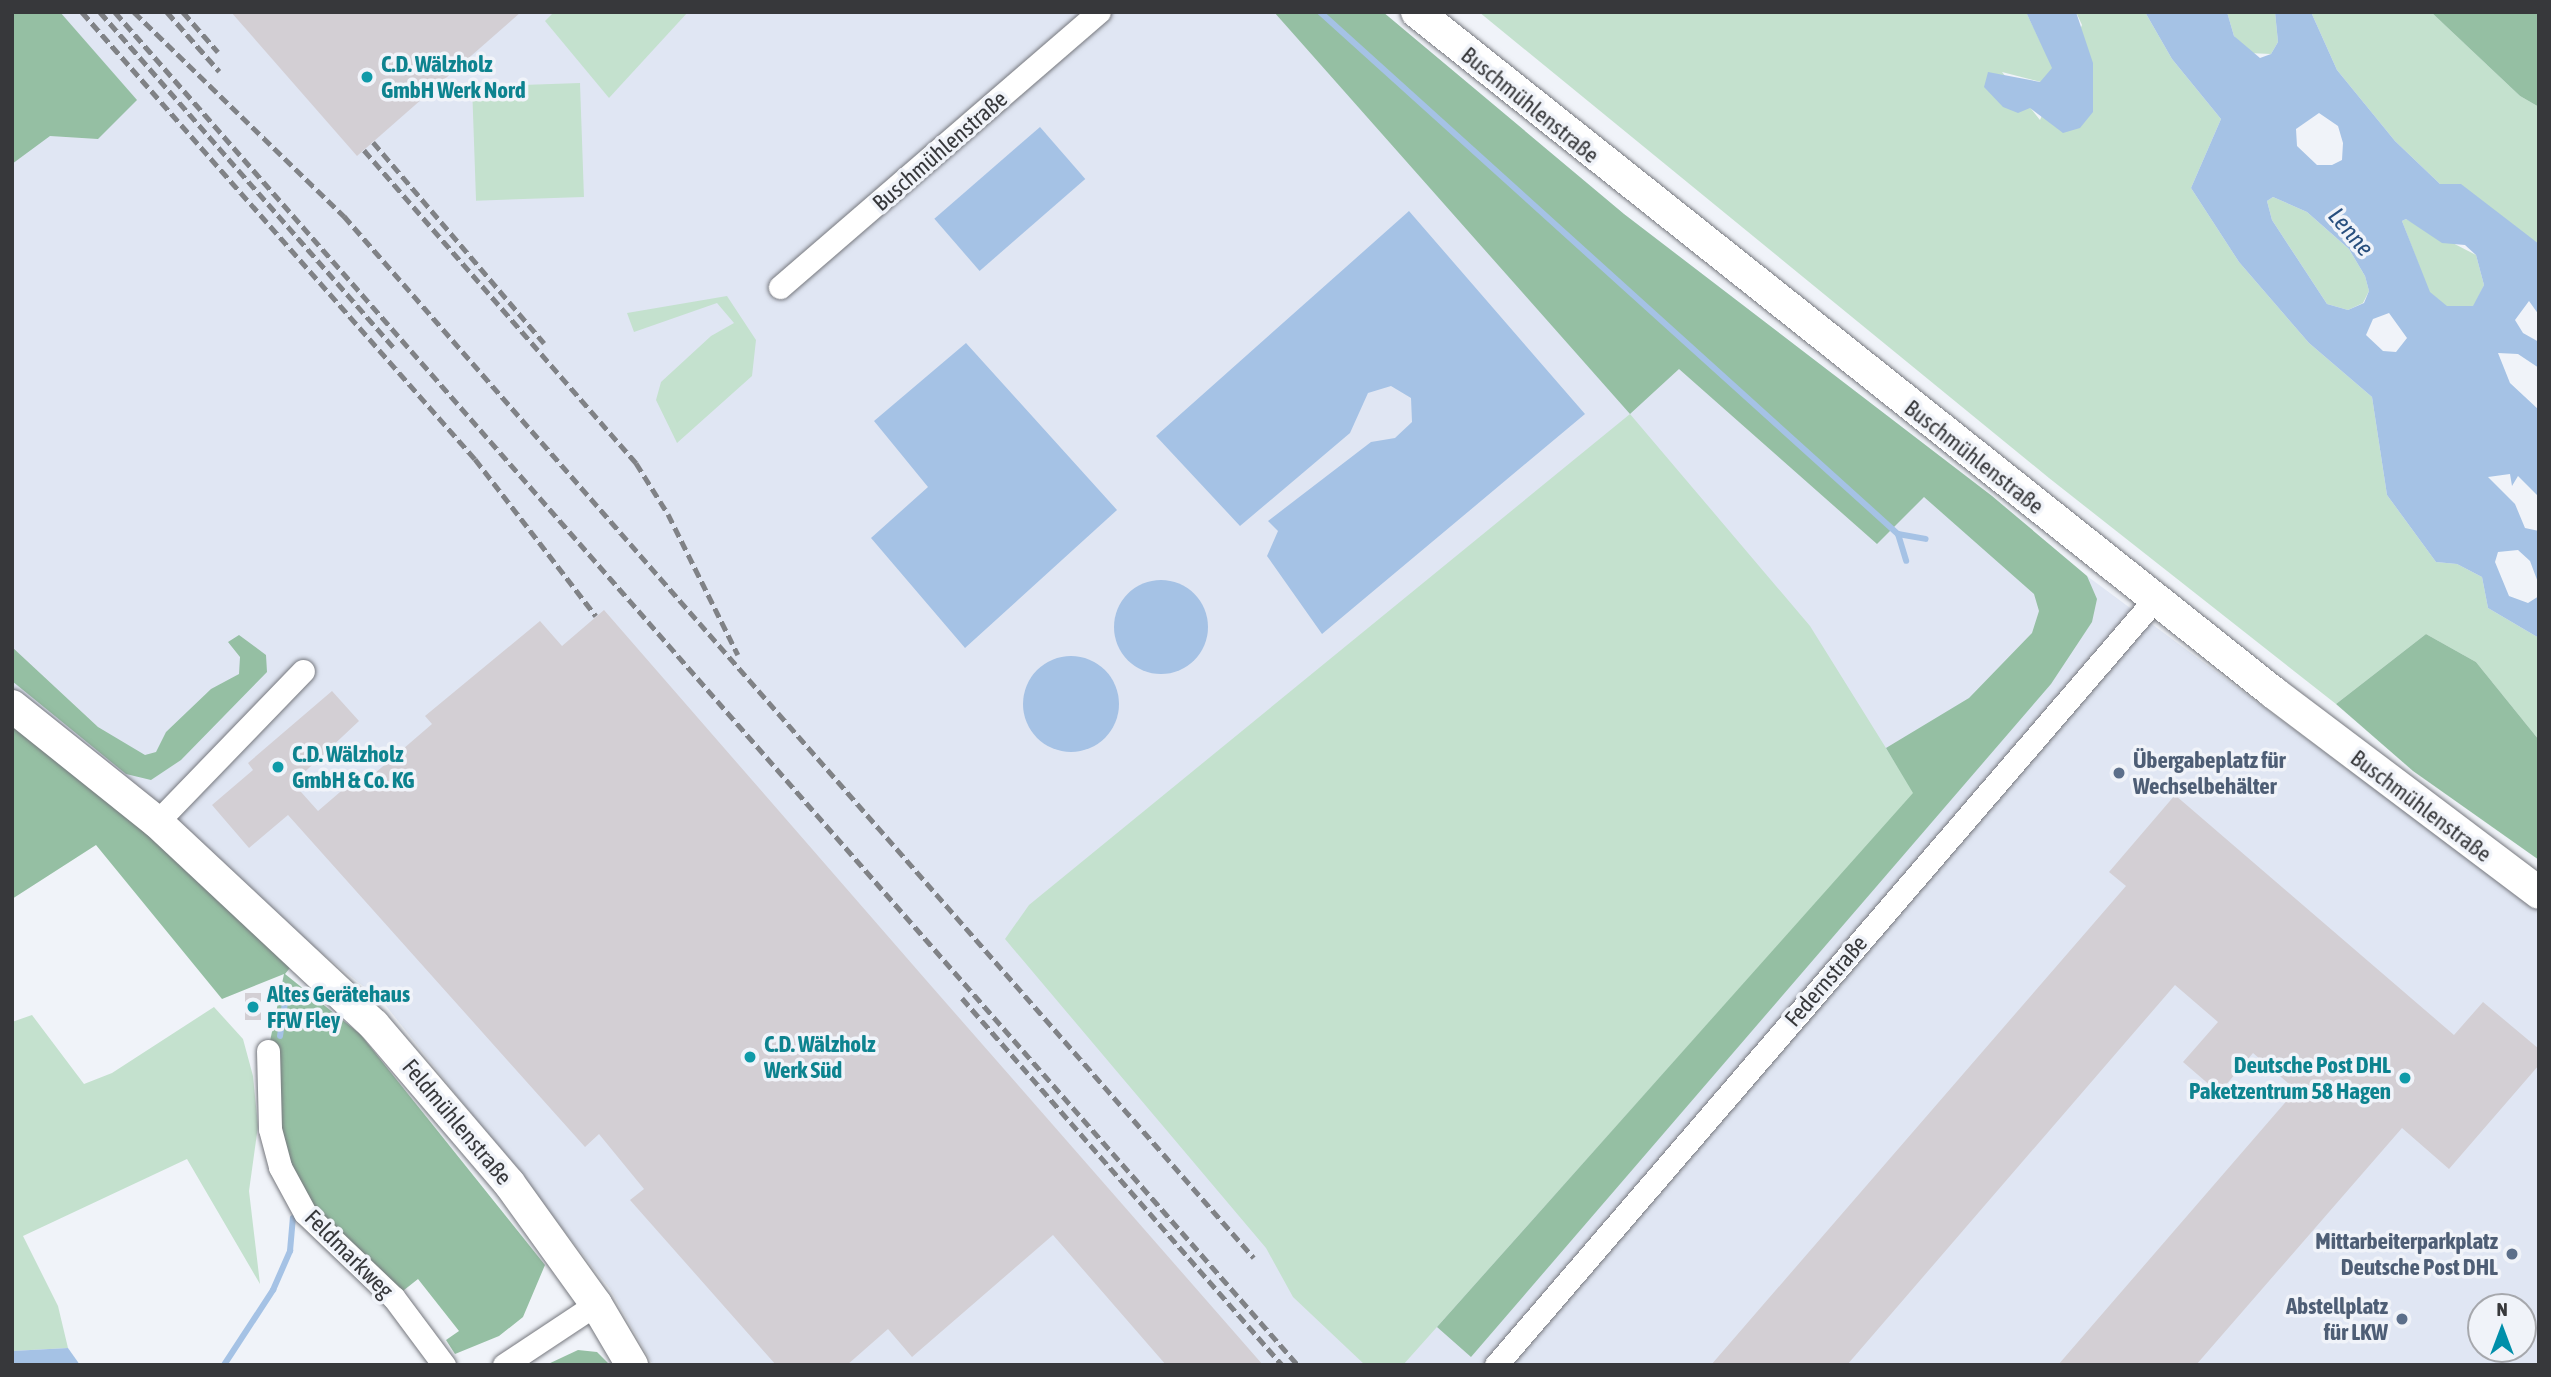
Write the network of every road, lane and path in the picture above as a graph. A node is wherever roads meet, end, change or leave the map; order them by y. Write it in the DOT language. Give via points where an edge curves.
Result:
graph roads {
  1 [pos="1099,12"];
  2 [pos="1417,12"];
  3 [pos="780,288"];
  4 [pos="2156,598"];
  5 [pos="303,671"];
  6 [pos="12,706"];
  7 [pos="157,822"];
  8 [pos="2539,893"];
  9 [pos="268,1051"];
  10 [pos="596,1304"];
  11 [pos="444,1365"];
  12 [pos="504,1365"];
  13 [pos="632,1365"];
  14 [pos="1496,1365"];
  1 -- 3 [label="street, Buschmühlenstraße"];
  2 -- 4 [label="street, Buschmühlenstraße"];
  4 -- 8 [label="street, Buschmühlenstraße"];
  4 -- 14 [label="street, Federnstraße"];
  5 -- 7 [label="street"];
  6 -- 7 [label="street, Feldmühlenstraße"];
  7 -- 10 [label="street, Feldmühlenstraße" via="374,1025 509,1183"];
  9 -- 11 [label="street, Feldmarkweg" via="270,1129 280,1167 305,1213 394,1298"];
  10 -- 12 [label="street"];
  10 -- 13 [label="street, Feldmühlenstraße"];
}
